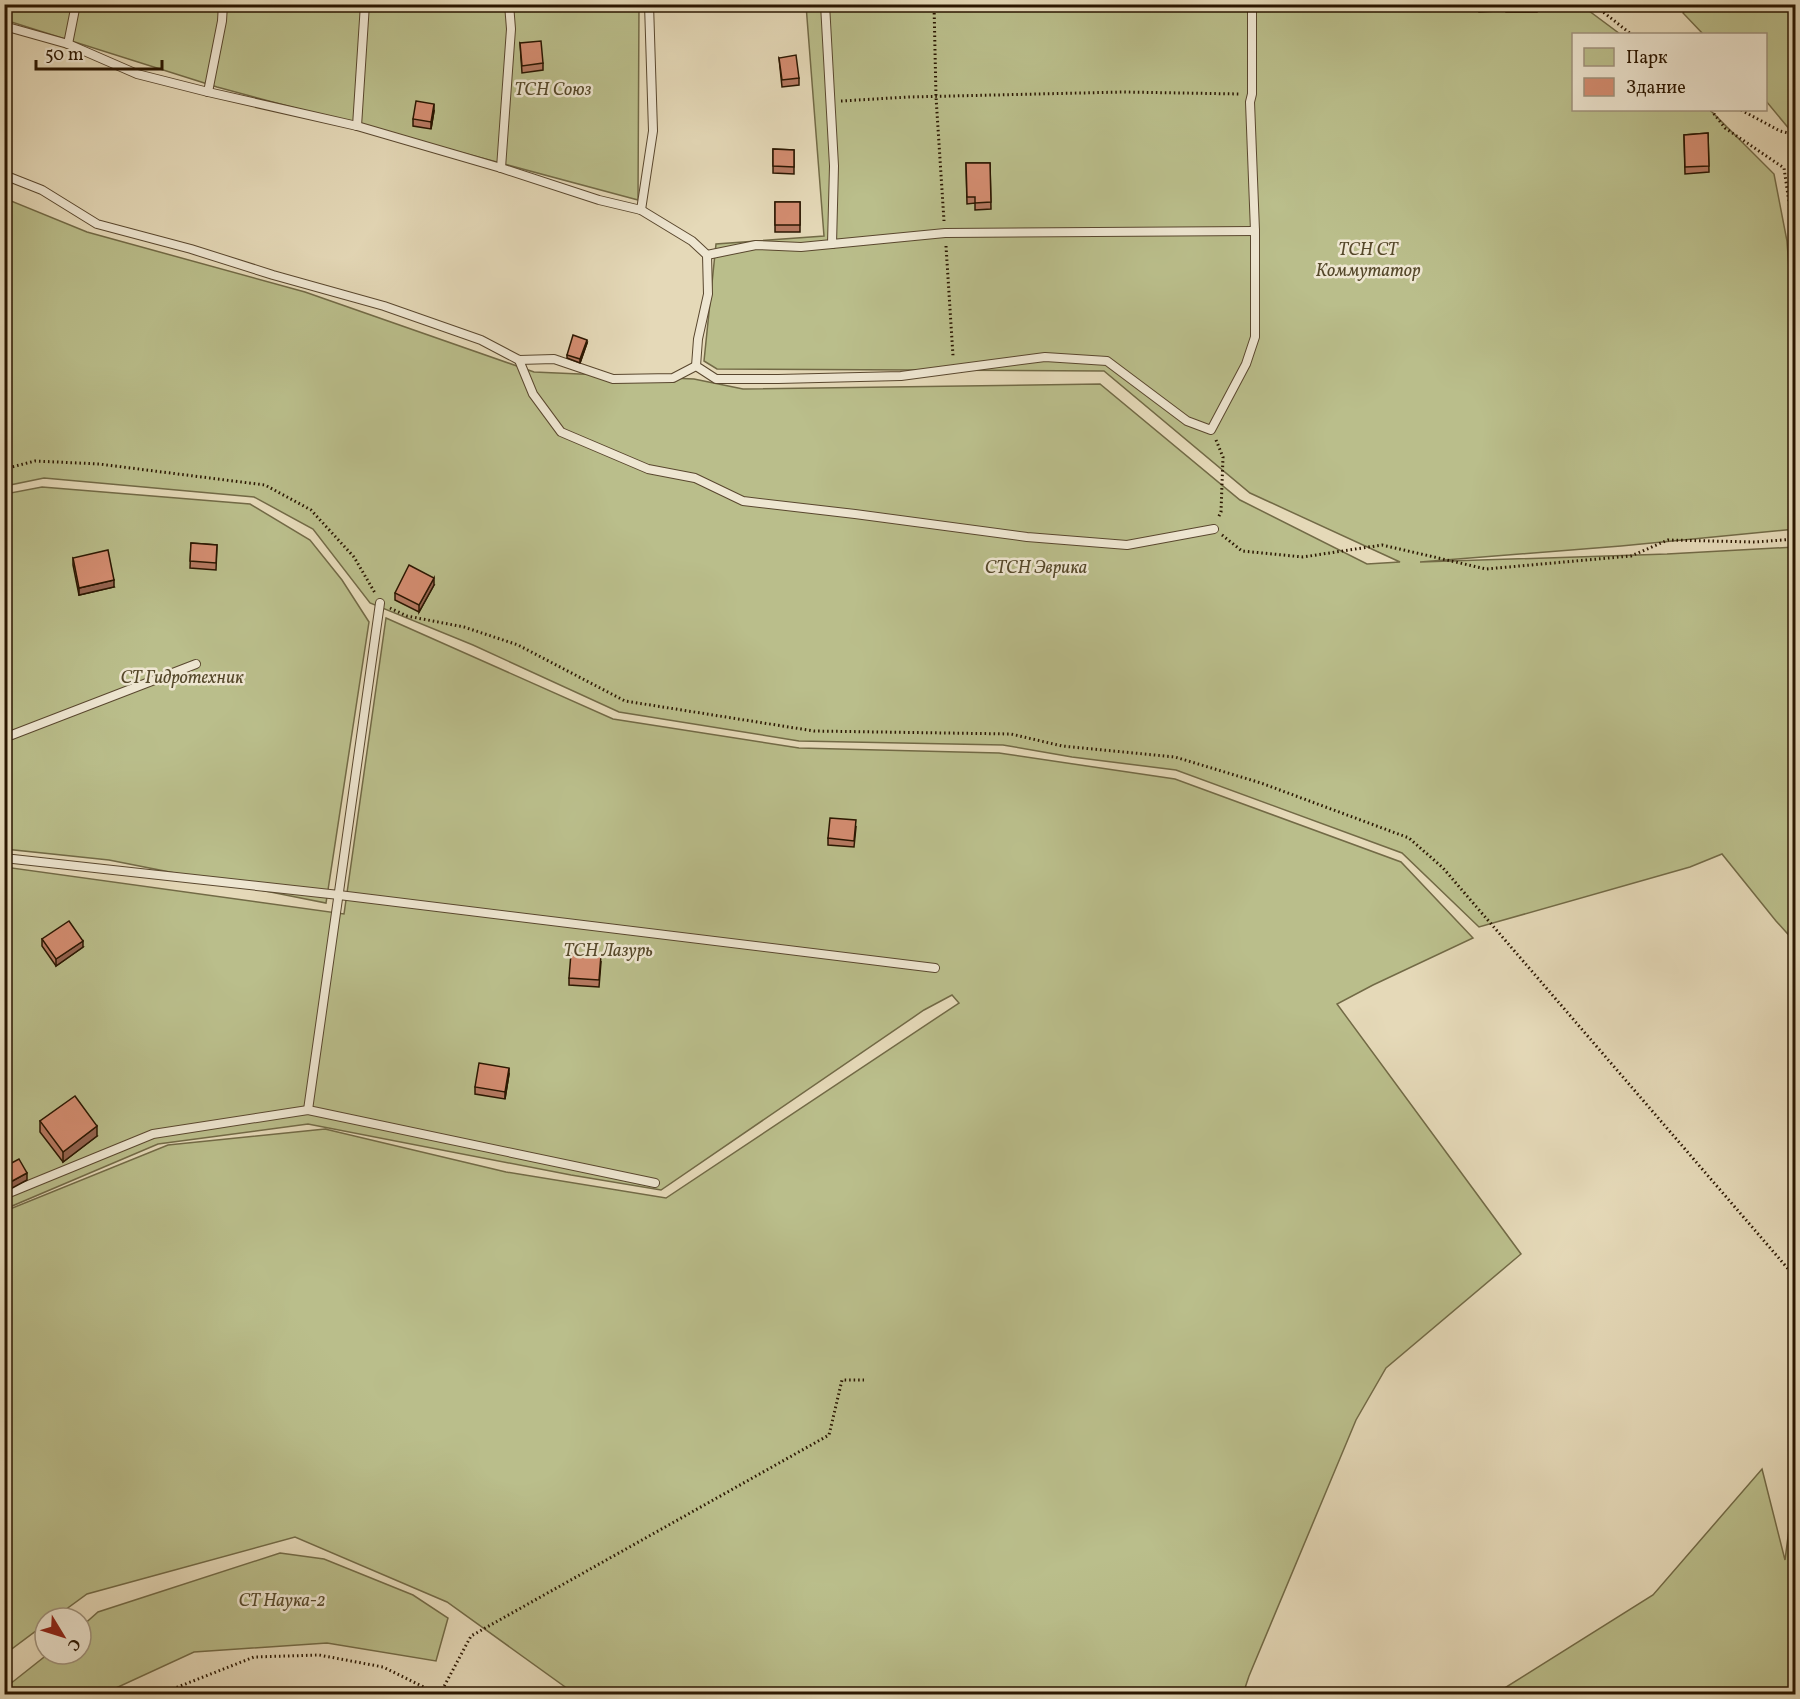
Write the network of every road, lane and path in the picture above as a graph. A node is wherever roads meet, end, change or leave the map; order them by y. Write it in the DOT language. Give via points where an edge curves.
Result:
graph roads {
  1 [pos="76,4"];
  2 [pos="223,4"];
  3 [pos="365,4"];
  4 [pos="509,4"];
  5 [pos="649,4"];
  6 [pos="825,4"];
  7 [pos="934,4"];
  8 [pos="1252,4"];
  9 [pos="1593,4"];
  10 [pos="4,27"];
  11 [pos="1630,33"];
  12 [pos="68,44"];
  13 [pos="208,92"];
  14 [pos="1252,94"];
  15 [pos="936,98"];
  16 [pos="831,102"];
  17 [pos="1712,111"];
  18 [pos="1743,111"];
  19 [pos="357,126"];
  20 [pos="1796,135"];
  21 [pos="501,168"];
  22 [pos="4,175"];
  23 [pos="641,210"];
  24 [pos="1255,231"];
  25 [pos="945,233"];
  26 [pos="832,244"];
  27 [pos="706,255"];
  28 [pos="1796,277"];
  29 [pos="519,360"];
  30 [pos="696,366"];
  31 [pos="954,369"];
  32 [pos="1211,430"];
  33 [pos="4,469"];
  34 [pos="1214,529"];
  35 [pos="1796,539"];
  36 [pos="380,603"];
  37 [pos="196,664"];
  38 [pos="4,738"];
  39 [pos="4,858"];
  40 [pos="339,895"];
  41 [pos="934,968"];
  42 [pos="308,1110"];
  43 [pos="655,1184"];
  44 [pos="4,1196"];
  45 [pos="1796,1278"];
  46 [pos="864,1380"];
  47 [pos="160,1695"];
  48 [pos="439,1695"];
  1 -- 12 [label="lane"];
  2 -- 13 [label="lane"];
  3 -- 19 [label="lane"];
  4 -- 21 [label="lane" via="511,29"];
  5 -- 23 [label="lane" via="653,131"];
  6 -- 16 [label="lane"];
  7 -- 15 [label="path"];
  8 -- 14 [label="lane"];
  9 -- 11 [label="path"];
  10 -- 12 [label="lane"];
  12 -- 13 [label="lane" via="137,74"];
  13 -- 19 [label="lane"];
  14 -- 15 [label="path" via="1123,92"];
  14 -- 24 [label="lane"];
  15 -- 16 [label="path"];
  15 -- 25 [label="path"];
  16 -- 26 [label="lane"];
  17 -- 28 [label="path" via="1725,129 1784,168"];
  18 -- 20 [label="path" via="1780,132"];
  19 -- 21 [label="lane"];
  21 -- 23 [label="lane"];
  22 -- 29 [label="lane" via="42,190 97,224 384,306 481,340"];
  23 -- 27 [label="lane" via="692,241"];
  24 -- 25 [label="lane"];
  24 -- 32 [label="lane" via="1255,337 1246,364"];
  25 -- 26 [label="lane"];
  25 -- 31 [label="path"];
  26 -- 27 [label="lane" via="756,245"];
  27 -- 30 [label="lane" via="708,294"];
  29 -- 30 [label="lane" via="554,359 613,379 673,378"];
  29 -- 34 [label="lane" via="533,394 561,432 648,470 695,478 743,501 1027,537 1127,545"];
  30 -- 31 [label="lane" via="716,379 778,380 901,376"];
  31 -- 32 [label="lane" via="1045,357 1107,361 1187,421"];
  32 -- 34 [label="path" via="1223,457 1221,512"];
  33 -- 36 [label="path" via="35,461 99,464 265,485 311,510 354,557"];
  34 -- 35 [label="path" via="1242,551 1303,557 1382,545 1486,569 1631,556 1668,540"];
  36 -- 40 [label="lane"];
  36 -- 45 [label="path" via="407,616 464,627 518,645 625,701 814,731 1011,734 1062,746 1175,757 1261,783 1409,838 1443,868"];
  37 -- 38 [label="lane"];
  39 -- 40 [label="lane"];
  40 -- 41 [label="lane"];
  40 -- 42 [label="lane"];
  42 -- 43 [label="lane"];
  42 -- 44 [label="lane" via="153,1134"];
  46 -- 48 [label="path" via="842,1380 829,1436 471,1636"];
  47 -- 48 [label="path" via="254,1657 319,1655 383,1667"];
}
